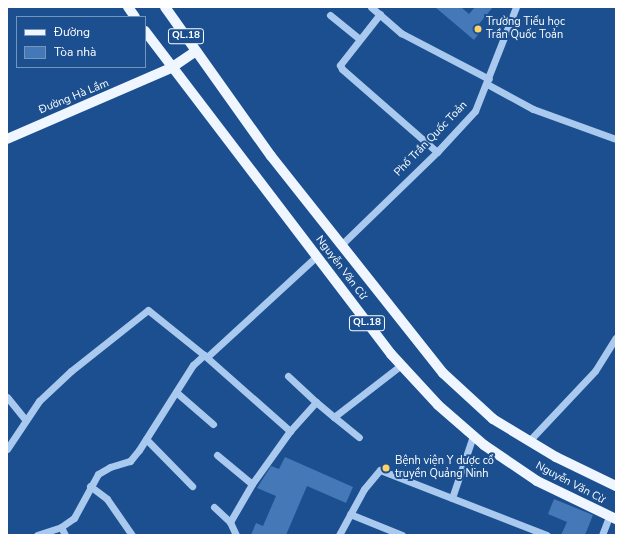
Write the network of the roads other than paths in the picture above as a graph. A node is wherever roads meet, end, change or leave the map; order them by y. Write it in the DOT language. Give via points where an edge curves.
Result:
graph roads {
  1 [pos="128,7"];
  2 [pos="165,7"];
  3 [pos="371,7"];
  4 [pos="516,7"];
  5 [pos="380,14"];
  6 [pos="330,15"];
  7 [pos="134,16"];
  8 [pos="146,32"];
  9 [pos="360,39"];
  10 [pos="196,51"];
  11 [pos="171,68"];
  12 [pos="488,82"];
  13 [pos="7,139"];
  14 [pos="616,139"];
  15 [pos="437,152"];
  16 [pos="341,245"];
  17 [pos="317,256"];
  18 [pos="616,338"];
  19 [pos="205,356"];
  20 [pos="401,365"];
  21 [pos="288,376"];
  22 [pos="176,392"];
  23 [pos="7,397"];
  24 [pos="316,402"];
  25 [pos="334,417"];
  26 [pos="25,419"];
  27 [pos="213,424"];
  28 [pos="290,431"];
  29 [pos="473,436"];
  30 [pos="359,437"];
  31 [pos="146,439"];
  32 [pos="529,441"];
  33 [pos="7,449"];
  34 [pos="217,455"];
  35 [pos="252,484"];
  36 [pos="90,486"];
  37 [pos="192,486"];
  38 [pos="616,486"];
  39 [pos="452,498"];
  40 [pos="214,507"];
  41 [pos="350,514"];
  42 [pos="613,518"];
  43 [pos="230,522"];
  44 [pos="61,527"];
  45 [pos="523,532"];
  46 [pos="37,535"];
  47 [pos="65,535"];
  48 [pos="132,535"];
  49 [pos="236,535"];
  50 [pos="339,535"];
  51 [pos="402,535"];
  52 [pos="547,535"];
  53 [pos="602,535"];
  1 -- 7 [label="main road"];
  2 -- 10 [label="main road, QL.18"];
  3 -- 5 [label="street"];
  4 -- 12 [label="street, Phố Trần Quốc Toản"];
  5 -- 9 [label="street"];
  5 -- 12 [label="street" via="401,33"];
  6 -- 9 [label="street"];
  8 -- 11 [label="main road, QL.18"];
  9 -- 15 [label="street" via="341,61 342,69"];
  10 -- 11 [label="main road, Đường Hà Lầm"];
  10 -- 16 [label="main road, Nguyễn Văn Cừ / QL.18" via="271,156"];
  11 -- 13 [label="main road, Đường Hà Lầm"];
  11 -- 17 [label="main road, Nguyễn Văn Cừ / QL.18"];
  12 -- 14 [label="street" via="533,109"];
  12 -- 15 [label="street, Phố Trần Quốc Toản" via="475,111"];
  15 -- 16 [label="street, Phố Trần Quốc Toản"];
  16 -- 32 [label="main road, Nguyễn Văn Cừ / QL.18" via="443,373 493,419"];
  17 -- 19 [label="street"];
  17 -- 20 [label="main road, Nguyễn Văn Cừ / QL.18"];
  18 -- 32 [label="street" via="595,371"];
  19 -- 22 [label="street" via="193,365"];
  19 -- 26 [label="street" via="148,310 71,371 39,401"];
  19 -- 28 [label="street"];
  20 -- 25 [label="street"];
  20 -- 29 [label="main road, Nguyễn Văn Cừ / QL.18" via="438,405"];
  21 -- 24 [label="street"];
  22 -- 27 [label="street"];
  22 -- 31 [label="street"];
  23 -- 26 [label="street"];
  24 -- 25 [label="street"];
  24 -- 28 [label="street"];
  25 -- 30 [label="street"];
  26 -- 33 [label="street"];
  28 -- 35 [label="street"];
  29 -- 39 [label="street"];
  29 -- 42 [label="main road, Nguyễn Văn Cừ / QL.18" via="537,481"];
  31 -- 36 [label="street" via="130,461 98,474"];
  31 -- 37 [label="street"];
  32 -- 38 [label="main road, Nguyễn Văn Cừ / QL.18"];
  34 -- 35 [label="street"];
  35 -- 43 [label="street"];
  36 -- 44 [label="street" via="74,518"];
  36 -- 48 [label="street" via="107,499"];
  39 -- 41 [label="street" via="380,470 375,473"];
  39 -- 45 [label="street"];
  40 -- 43 [label="street"];
  41 -- 50 [label="street"];
  41 -- 51 [label="street"];
  42 -- 53 [label="street"];
  43 -- 49 [label="street"];
  44 -- 46 [label="street"];
  44 -- 47 [label="street"];
  45 -- 52 [label="street"];
}
